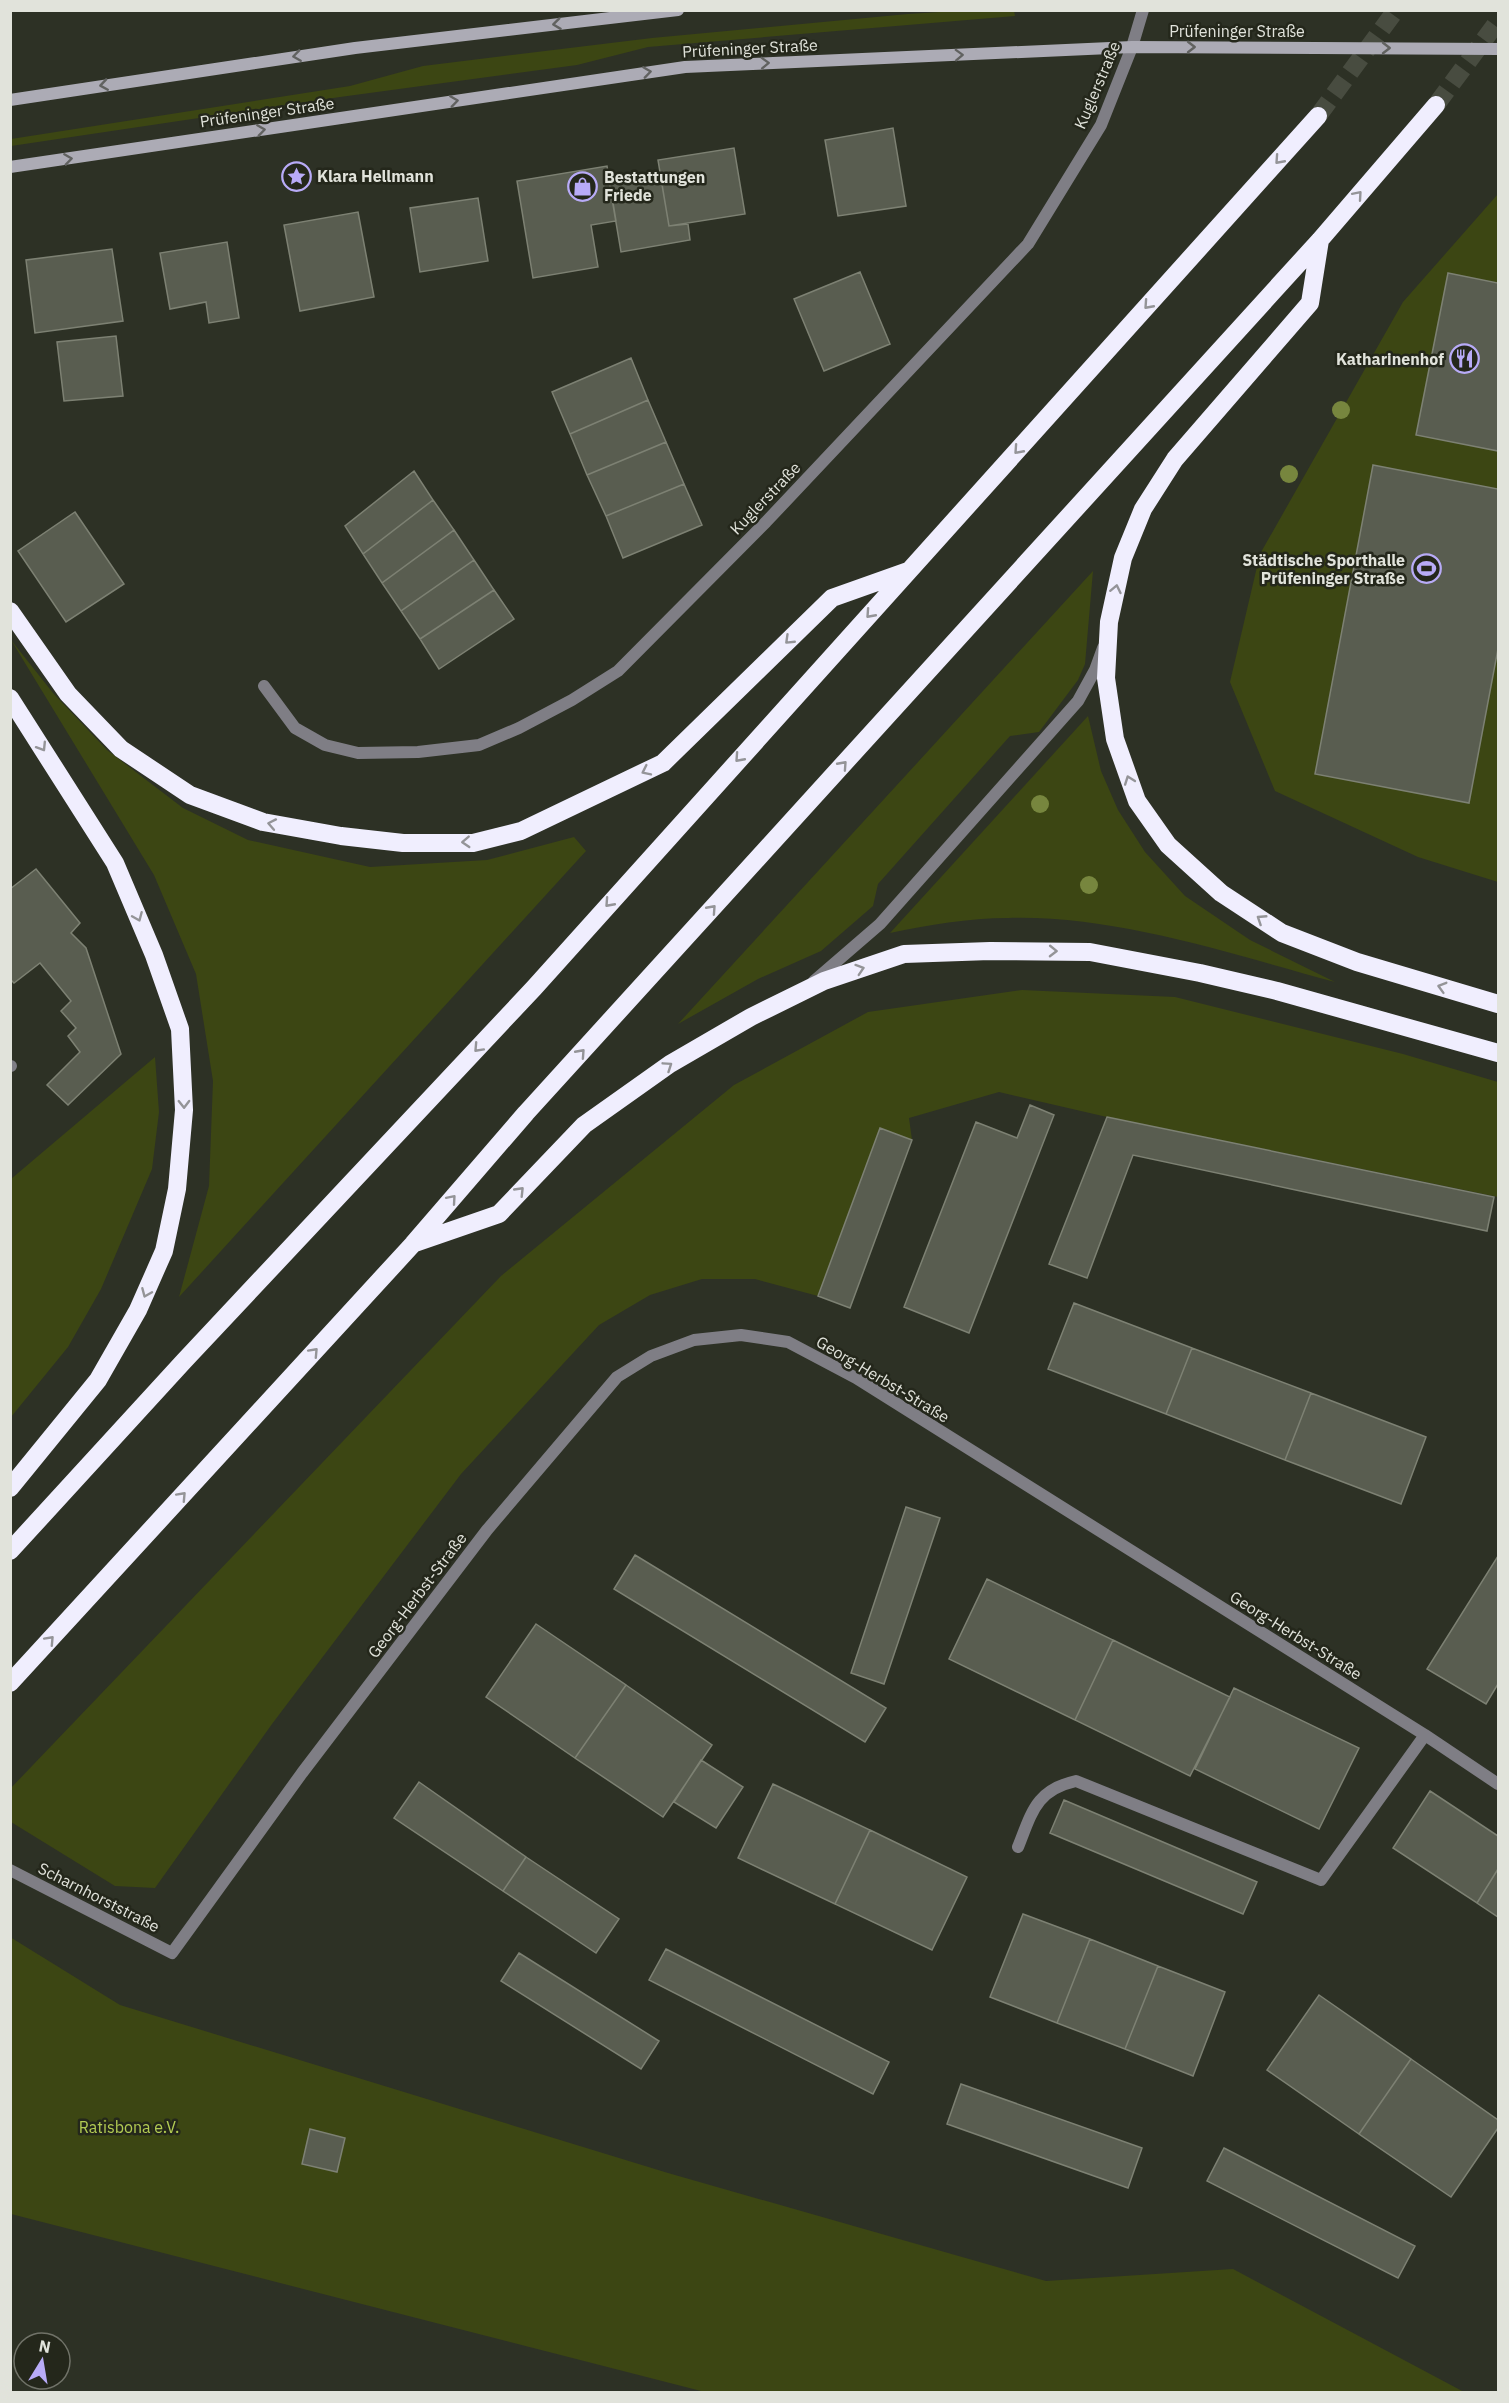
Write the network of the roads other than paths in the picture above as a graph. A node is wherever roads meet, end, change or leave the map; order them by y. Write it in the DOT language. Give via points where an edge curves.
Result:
graph roads {
  1 [pos="678,10"];
  2 [pos="1143,10"];
  3 [pos="1132,47"];
  4 [pos="1498,49"];
  5 [pos="10,100"];
  6 [pos="1436,105"];
  7 [pos="1318,116"];
  8 [pos="10,167"];
  9 [pos="1320,240"];
  10 [pos="909,570"];
  11 [pos="10,612"];
  12 [pos="1108,633"];
  13 [pos="264,686"];
  14 [pos="10,698"];
  15 [pos="799,993"];
  16 [pos="1498,1004"];
  17 [pos="1498,1053"];
  18 [pos="413,1244"];
  19 [pos="10,1488"];
  20 [pos="10,1551"];
  21 [pos="10,1683"];
  22 [pos="1425,1735"];
  23 [pos="1498,1784"];
  24 [pos="1018,1847"];
  25 [pos="10,1870"];
  26 [pos="172,1953"];
  1 -- 5 [label="street, one-way" via="355,48"];
  2 -- 3 [label="street, Kuglerstraße"];
  3 -- 4 [label="street, Prüfeninger Straße, one-way"];
  8 -- 3 [label="street, Prüfeninger Straße, one-way" via="685,67"];
  3 -- 13 [label="street, Kuglerstraße" via="1101,125 1028,244 766,522 618,671 572,700 479,745 418,752 358,753 325,746 295,729"];
  9 -- 6 [label="highway, one-way"];
  7 -- 10 [label="highway, one-way"];
  12 -- 9 [label="highway, one-way" via="1123,558 1143,509 1175,459 1310,303"];
  18 -- 9 [label="highway, one-way" via="526,1113"];
  10 -- 11 [label="highway, one-way" via="832,598 663,763 521,831 473,843 403,843 341,836 263,822 190,795 121,748 68,694"];
  10 -- 20 [label="highway, one-way" via="534,988"];
  12 -- 15 [label="street" via="1095,670 1078,701 880,924"];
  16 -- 12 [label="highway, one-way" via="1357,962 1282,933 1221,893 1168,845 1137,801 1114,739 1106,678"];
  14 -- 19 [label="highway, one-way" via="115,863 180,1029 184,1110 177,1189 164,1251 138,1310 98,1380"];
  15 -- 17 [label="highway, one-way" via="904,954 1090,952 1277,991"];
  18 -- 15 [label="highway, one-way" via="499,1214 584,1125 670,1064"];
  21 -- 18 [label="highway, one-way"];
  22 -- 23 [label="street, Georg-Herbst-Straße"];
  22 -- 24 [label="street" via="1321,1880 1076,1781 1044,1794 1033,1808"];
  22 -- 26 [label="street, Georg-Herbst-Straße" via="856,1378 788,1342 741,1335 694,1340 651,1356 617,1377 487,1530 302,1773"];
  25 -- 26 [label="street, Scharnhorststraße"];
}
